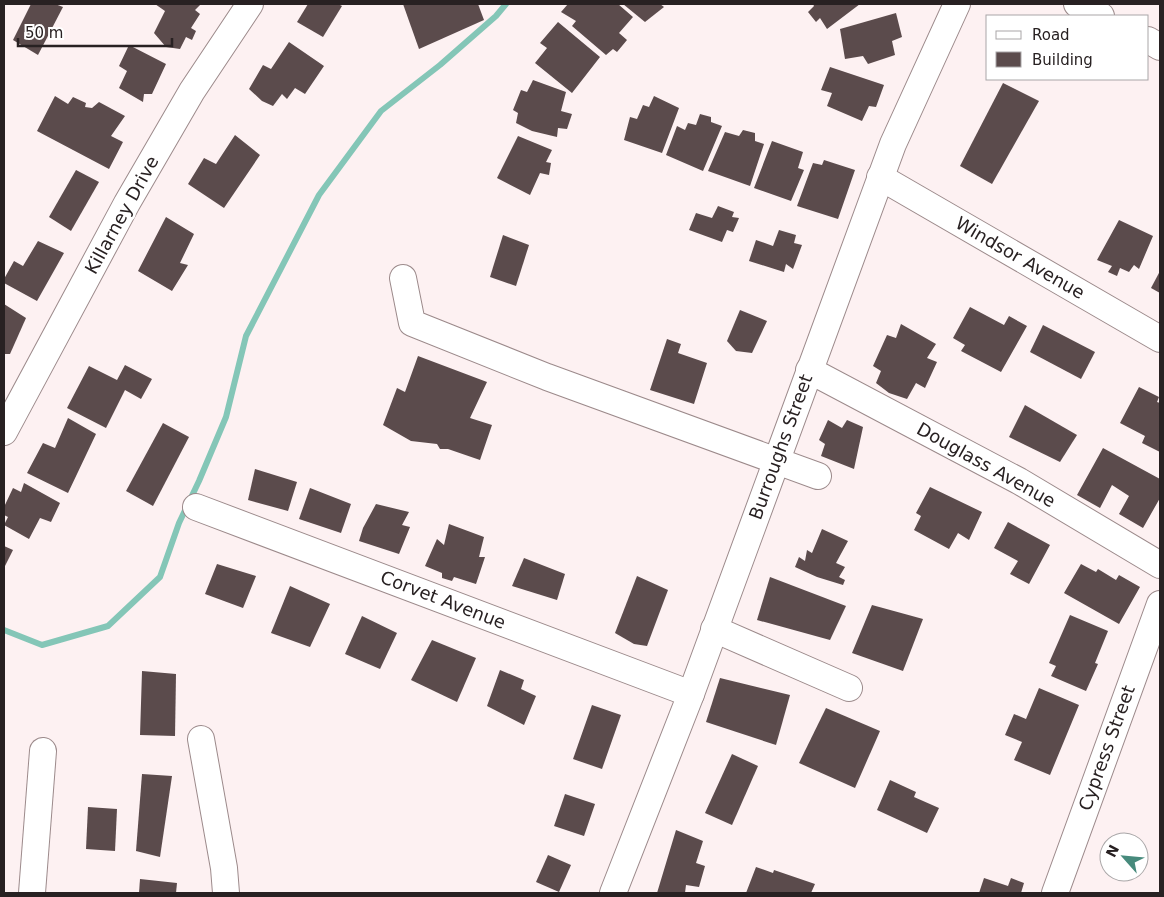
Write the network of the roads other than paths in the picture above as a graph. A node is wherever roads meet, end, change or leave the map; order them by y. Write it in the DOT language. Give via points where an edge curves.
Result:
graph roads {
  1 [pos="250,4"];
  2 [pos="957,4"];
  3 [pos="1078,4"];
  4 [pos="1100,15"];
  5 [pos="1149,41"];
  6 [pos="1160,47"];
  7 [pos="880,178"];
  8 [pos="404,278"];
  9 [pos="1160,340"];
  10 [pos="809,370"];
  11 [pos="4,432"];
  12 [pos="776,461"];
  13 [pos="818,476"];
  14 [pos="196,507"];
  15 [pos="1160,565"];
  16 [pos="1160,604"];
  17 [pos="714,629"];
  18 [pos="849,688"];
  19 [pos="691,694"];
  20 [pos="201,739"];
  21 [pos="43,751"];
  22 [pos="32,893"];
  23 [pos="226,893"];
  24 [pos="613,893"];
  25 [pos="1055,893"];
  1 -- 11 [label="street, Killarney Drive" via="192,91 127,203"];
  2 -- 7 [label="street, Burroughs Street"];
  3 -- 4 [label="street"];
  5 -- 6 [label="street"];
  7 -- 9 [label="street, Windsor Avenue"];
  7 -- 10 [label="street, Burroughs Street"];
  8 -- 12 [label="street" via="412,322 547,377"];
  10 -- 12 [label="street, Burroughs Street"];
  10 -- 15 [label="street, Douglass Avenue" via="1019,481"];
  12 -- 13 [label="street"];
  12 -- 17 [label="street, Burroughs Street"];
  14 -- 19 [label="street, Corvet Avenue"];
  16 -- 25 [label="street, Cypress Street"];
  17 -- 18 [label="street"];
  17 -- 19 [label="street, Burroughs Street"];
  19 -- 24 [label="street, Burroughs Street"];
  20 -- 23 [label="street"];
  21 -- 22 [label="street"];
}
